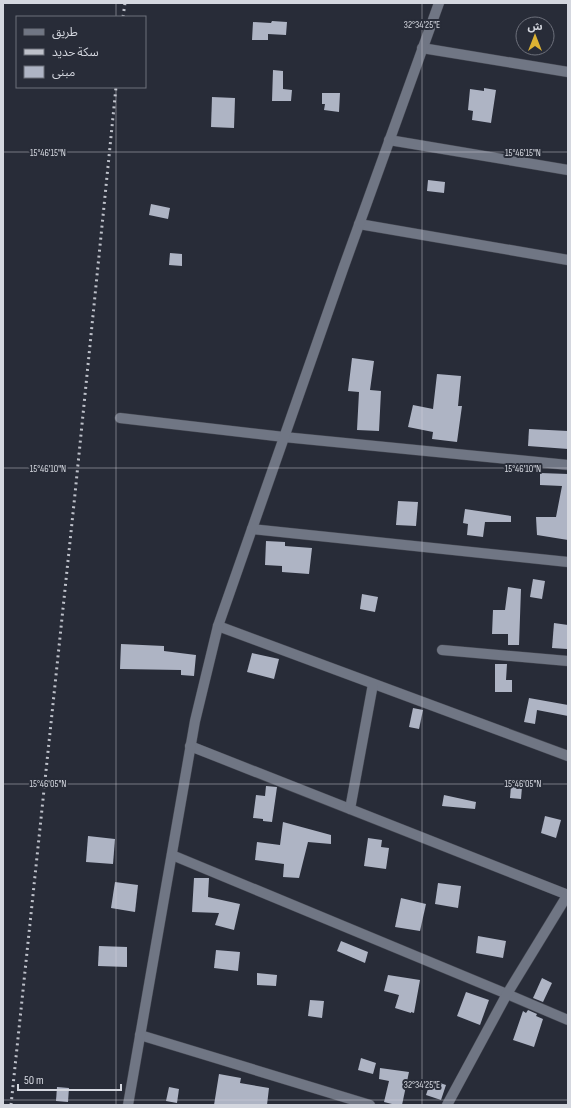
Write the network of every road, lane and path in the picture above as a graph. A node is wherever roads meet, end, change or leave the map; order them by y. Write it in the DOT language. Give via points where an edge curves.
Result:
graph roads {
  1 [pos="439,3"];
  2 [pos="422,48"];
  3 [pos="568,72"];
  4 [pos="389,140"];
  5 [pos="568,170"];
  6 [pos="359,224"];
  7 [pos="568,260"];
  8 [pos="120,418"];
  9 [pos="284,437"];
  10 [pos="568,465"];
  11 [pos="252,529"];
  12 [pos="568,562"];
  13 [pos="218,626"];
  14 [pos="442,650"];
  15 [pos="568,661"];
  16 [pos="373,684"];
  17 [pos="190,746"];
  18 [pos="568,756"];
  19 [pos="350,809"];
  20 [pos="172,855"];
  21 [pos="568,894"];
  22 [pos="507,994"];
  23 [pos="568,1020"];
  24 [pos="140,1035"];
  25 [pos="128,1105"];
  26 [pos="370,1105"];
  27 [pos="446,1105"];
  1 -- 2 [label="street"];
  2 -- 3 [label="street"];
  2 -- 4 [label="street"];
  4 -- 5 [label="street"];
  4 -- 6 [label="street"];
  6 -- 7 [label="street"];
  6 -- 9 [label="street"];
  8 -- 9 [label="street"];
  9 -- 10 [label="street"];
  9 -- 11 [label="street"];
  11 -- 12 [label="street"];
  11 -- 13 [label="street"];
  13 -- 16 [label="street"];
  13 -- 17 [label="street"];
  14 -- 15 [label="street"];
  16 -- 18 [label="street"];
  16 -- 19 [label="street"];
  17 -- 19 [label="street"];
  17 -- 20 [label="street"];
  19 -- 21 [label="street"];
  20 -- 22 [label="street"];
  20 -- 24 [label="street"];
  21 -- 22 [label="street"];
  22 -- 23 [label="street"];
  22 -- 27 [label="street"];
  24 -- 25 [label="street"];
  24 -- 26 [label="street"];
}
